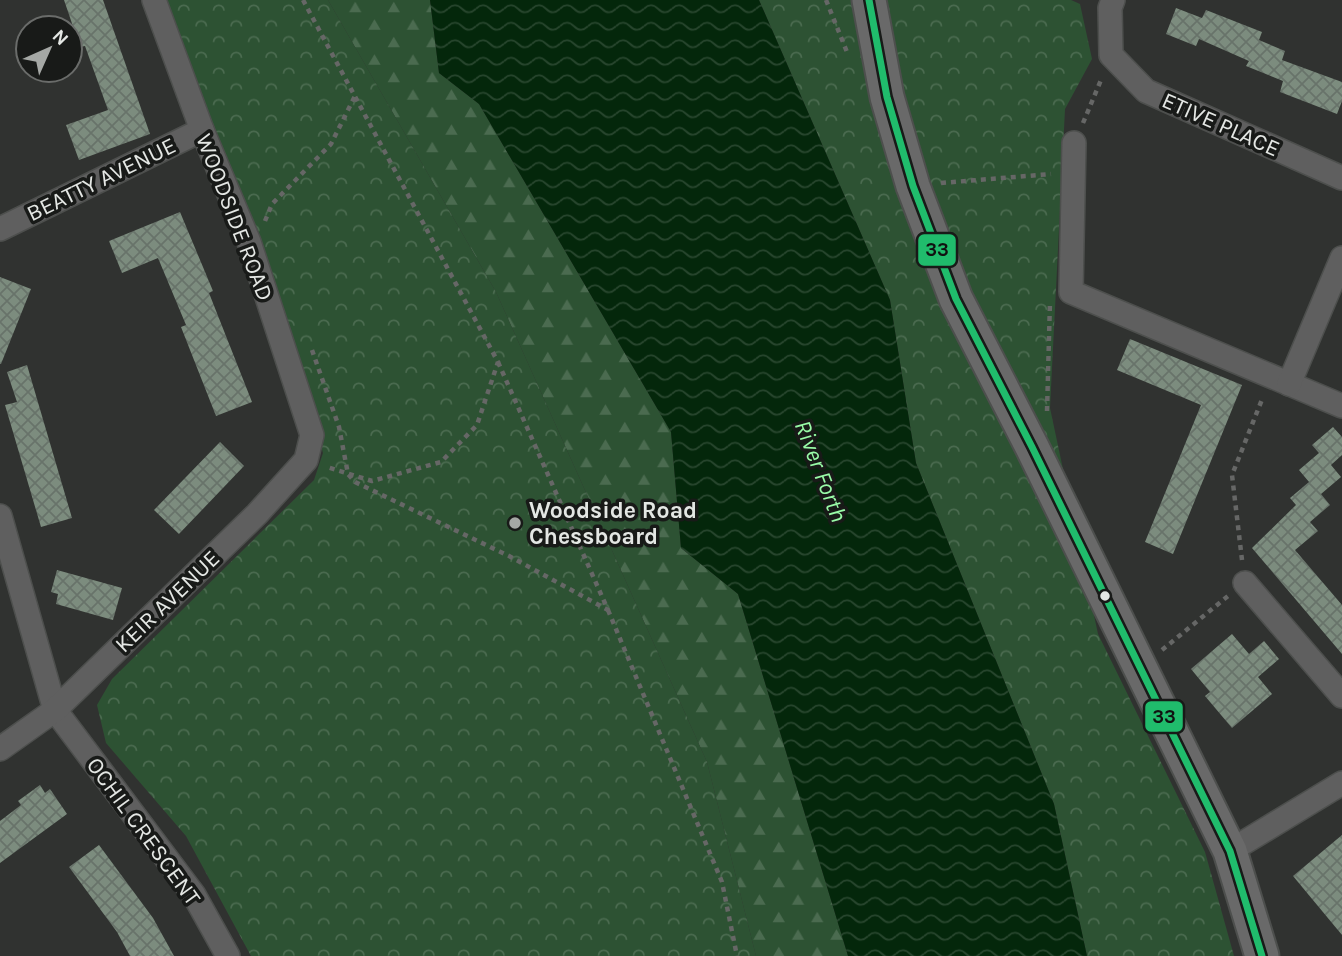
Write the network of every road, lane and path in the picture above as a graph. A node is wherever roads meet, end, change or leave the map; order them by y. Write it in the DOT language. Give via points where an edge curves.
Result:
graph roads {
  1 [pos="154,0"];
  2 [pos="303,0"];
  3 [pos="869,0"];
  4 [pos="1113,0"];
  5 [pos="1111,55"];
  6 [pos="355,96"];
  7 [pos="202,130"];
  8 [pos="1074,143"];
  9 [pos="1063,175"];
  10 [pos="1342,178"];
  11 [pos="1052,187"];
  12 [pos="915,191"];
  13 [pos="263,226"];
  14 [pos="0,229"];
  15 [pos="1342,258"];
  16 [pos="1050,294"];
  17 [pos="308,338"];
  18 [pos="498,362"];
  19 [pos="1280,380"];
  20 [pos="1342,406"];
  21 [pos="1047,415"];
  22 [pos="312,435"];
  23 [pos="306,460"];
  24 [pos="348,474"];
  25 [pos="0,516"];
  26 [pos="1245,583"];
  27 [pos="608,610"];
  28 [pos="1140,668"];
  29 [pos="1342,696"];
  30 [pos="55,710"];
  31 [pos="0,749"];
  32 [pos="1342,782"];
  33 [pos="1230,851"];
  34 [pos="228,956"];
  35 [pos="737,956"];
  36 [pos="1262,956"];
  1 -- 7 [label="street, WOODSIDE ROAD"];
  2 -- 6 [label="path"];
  3 -- 12 [label="main road" via="887,97"];
  4 -- 5 [label="street"];
  5 -- 8 [label="path"];
  5 -- 10 [label="street, ETIVE PLACE" via="1146,91"];
  6 -- 13 [label="path" via="331,144 272,205"];
  6 -- 18 [label="path"];
  7 -- 14 [label="street, BEATTY AVENUE"];
  7 -- 22 [label="street, WOODSIDE ROAD" via="249,242"];
  8 -- 9 [label="street"];
  9 -- 11 [label="path"];
  9 -- 12 [label="path" via="946,181"];
  9 -- 19 [label="street" via="1071,292"];
  12 -- 28 [label="main road" via="956,299"];
  15 -- 19 [label="street"];
  16 -- 21 [label="path"];
  17 -- 24 [label="path" via="339,427"];
  18 -- 24 [label="path" via="477,425 441,463 372,481"];
  18 -- 27 [label="path"];
  19 -- 20 [label="street"];
  19 -- 26 [label="path" via="1232,475"];
  22 -- 23 [label="street, KEIR AVENUE"];
  23 -- 24 [label="path"];
  23 -- 30 [label="street, KEIR AVENUE" via="257,514"];
  24 -- 27 [label="path" via="389,501 509,556"];
  25 -- 30 [label="street"];
  26 -- 28 [label="path"];
  26 -- 29 [label="street"];
  27 -- 35 [label="path" via="723,882"];
  28 -- 33 [label="main road"];
  30 -- 31 [label="street, KEIR AVENUE"];
  30 -- 34 [label="street, OCHIL CRESCENT" via="194,895"];
  32 -- 33 [label="street"];
  33 -- 36 [label="main road"];
}
